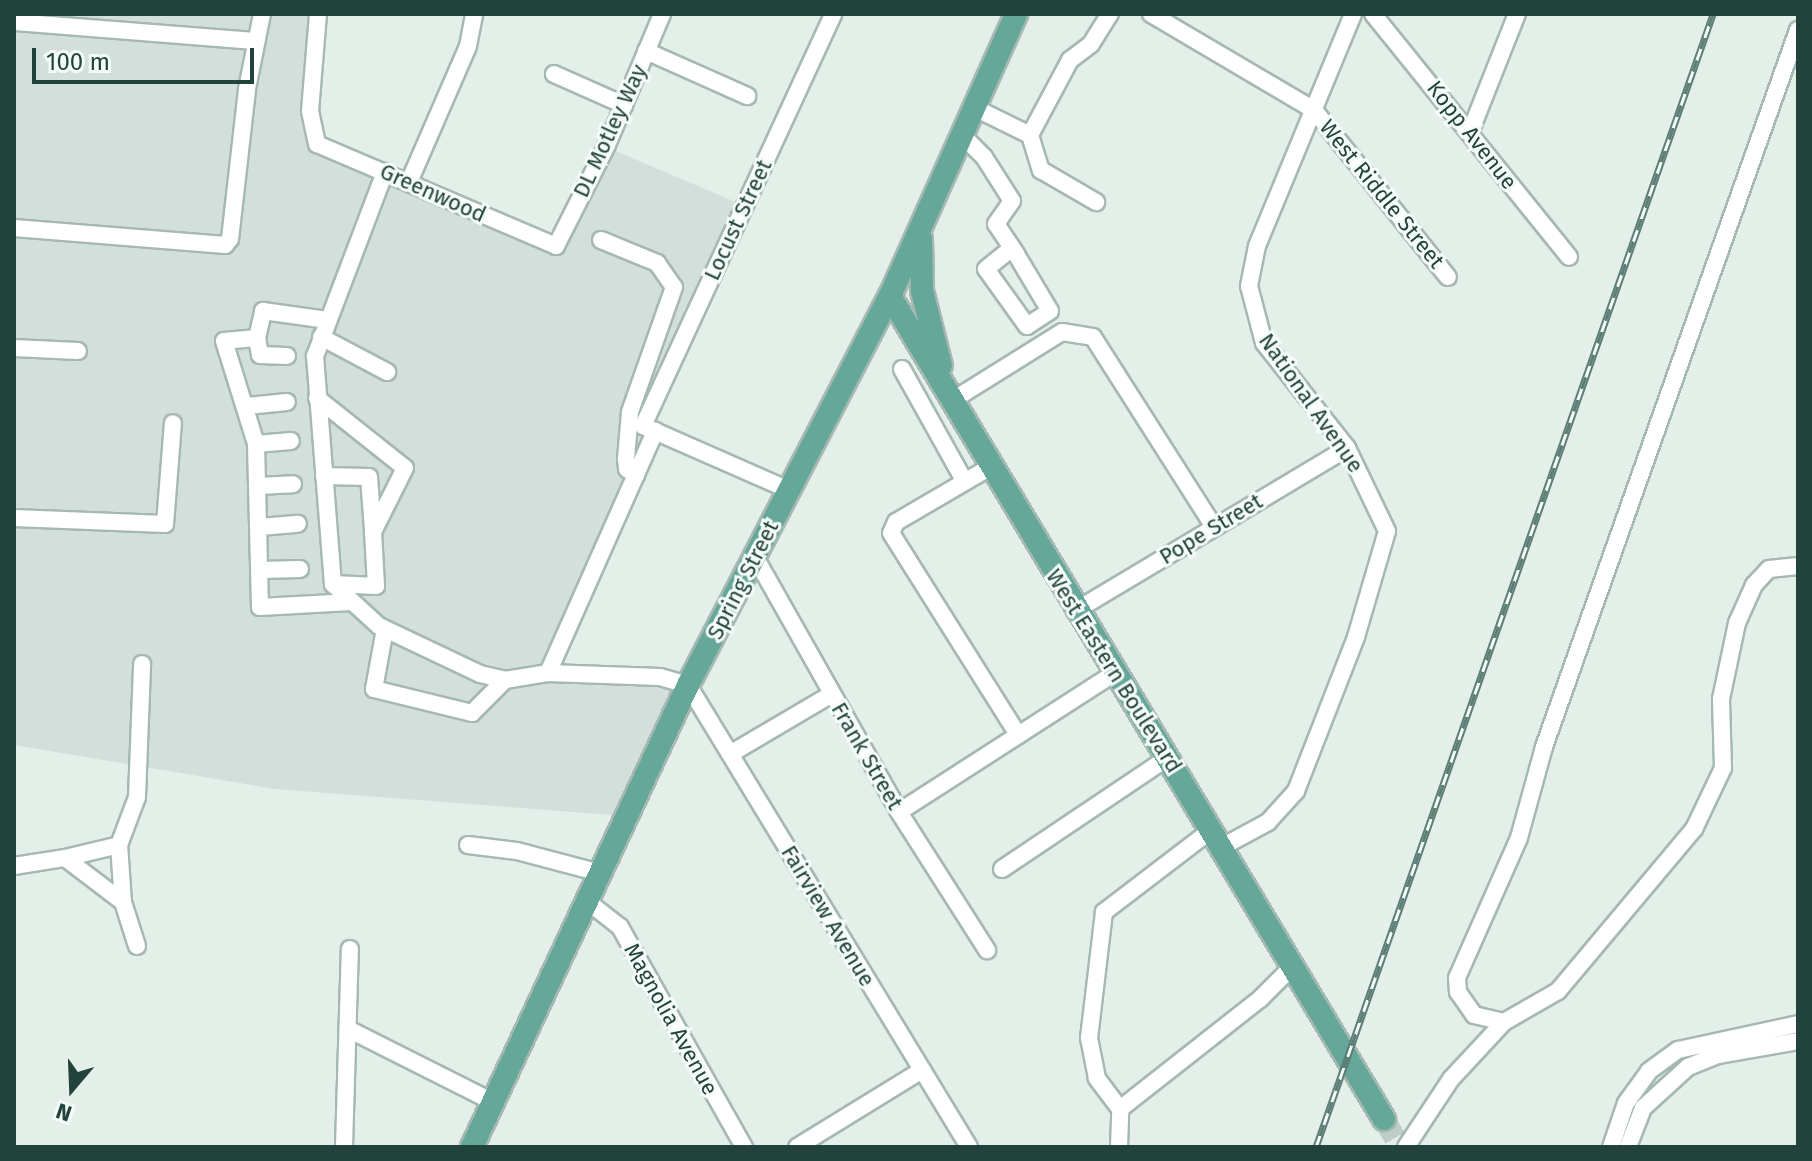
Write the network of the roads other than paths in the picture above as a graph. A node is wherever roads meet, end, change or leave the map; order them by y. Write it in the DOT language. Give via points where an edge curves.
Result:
graph roads {
  1 [pos="262,14"];
  2 [pos="318,14"];
  3 [pos="474,14"];
  4 [pos="833,14"];
  5 [pos="1016,14"];
  6 [pos="1110,14"];
  7 [pos="1151,14"];
  8 [pos="1353,14"];
  9 [pos="1373,14"];
  10 [pos="1517,14"];
  11 [pos="658,15"];
  12 [pos="14,22"];
  13 [pos="1798,30"];
  14 [pos="256,41"];
  15 [pos="646,51"];
  16 [pos="554,74"];
  17 [pos="747,96"];
  18 [pos="624,105"];
  19 [pos="973,107"];
  20 [pos="1314,110"];
  21 [pos="1471,130"];
  22 [pos="961,134"];
  23 [pos="1030,135"];
  24 [pos="385,172"];
  25 [pos="409,182"];
  26 [pos="1096,202"];
  27 [pos="921,226"];
  28 [pos="14,228"];
  29 [pos="601,240"];
  30 [pos="556,246"];
  31 [pos="1012,248"];
  32 [pos="1569,257"];
  33 [pos="1448,277"];
  34 [pos="890,296"];
  35 [pos="327,320"];
  36 [pos="321,337"];
  37 [pos="257,338"];
  38 [pos="14,348"];
  39 [pos="78,351"];
  40 [pos="287,356"];
  41 [pos="902,369"];
  42 [pos="387,372"];
  43 [pos="949,393"];
  44 [pos="317,398"];
  45 [pos="287,402"];
  46 [pos="247,406"];
  47 [pos="173,423"];
  48 [pos="649,429"];
  49 [pos="291,441"];
  50 [pos="256,444"];
  51 [pos="1347,448"];
  52 [pos="992,466"];
  53 [pos="636,475"];
  54 [pos="324,476"];
  55 [pos="965,482"];
  56 [pos="293,484"];
  57 [pos="258,486"];
  58 [pos="789,490"];
  59 [pos="14,518"];
  60 [pos="298,524"];
  61 [pos="260,527"];
  62 [pos="1214,527"];
  63 [pos="373,532"];
  64 [pos="755,557"];
  65 [pos="1798,566"];
  66 [pos="300,569"];
  67 [pos="260,570"];
  68 [pos="333,584"];
  69 [pos="351,602"];
  70 [pos="1075,611"];
  71 [pos="385,629"];
  72 [pos="142,664"];
  73 [pos="548,673"];
  74 [pos="1113,674"];
  75 [pos="505,680"];
  76 [pos="688,685"];
  77 [pos="832,694"];
  78 [pos="1018,735"];
  79 [pos="730,754"];
  80 [pos="1166,759"];
  81 [pos="899,812"];
  82 [pos="1215,840"];
  83 [pos="119,845"];
  84 [pos="468,845"];
  85 [pos="65,858"];
  86 [pos="14,866"];
  87 [pos="1002,869"];
  88 [pos="600,873"];
  89 [pos="587,901"];
  90 [pos="123,902"];
  91 [pos="137,946"];
  92 [pos="350,949"];
  93 [pos="987,950"];
  94 [pos="1292,967"];
  95 [pos="1504,1022"];
  96 [pos="1798,1024"];
  97 [pos="348,1029"];
  98 [pos="1798,1041"];
  99 [pos="922,1070"];
  100 [pos="493,1102"];
  101 [pos="1120,1109"];
  102 [pos="1384,1119"];
  103 [pos="344,1147"];
  104 [pos="472,1147"];
  105 [pos="744,1147"];
  106 [pos="797,1147"];
  107 [pos="969,1147"];
  108 [pos="1119,1147"];
  109 [pos="1406,1147"];
  110 [pos="1611,1147"];
  111 [pos="1628,1147"];
  1 -- 14 [label="street"];
  2 -- 24 [label="street, Greenwood" via="313,138"];
  3 -- 25 [label="street" via="468,46"];
  4 -- 48 [label="street, Locust Street"];
  5 -- 19 [label="main road, Spring Street"];
  6 -- 23 [label="street" via="1091,44 1070,60"];
  7 -- 20 [label="street, West Riddle Street"];
  8 -- 20 [label="street, National Avenue"];
  9 -- 21 [label="street, Kopp Avenue"];
  10 -- 21 [label="street"];
  11 -- 15 [label="street, DL Motley Way"];
  12 -- 14 [label="street"];
  13 -- 95 [label="street" via="1544,747 1519,838 1457,978 1458,992 1474,1015"];
  14 -- 28 [label="street" via="230,239 225,245"];
  15 -- 17 [label="street"];
  15 -- 18 [label="street, DL Motley Way"];
  16 -- 18 [label="street"];
  18 -- 30 [label="street, DL Motley Way"];
  19 -- 22 [label="main road, Spring Street"];
  19 -- 23 [label="street"];
  20 -- 33 [label="street, West Riddle Street"];
  20 -- 51 [label="street, National Avenue" via="1257,246 1249,286 1264,343"];
  21 -- 32 [label="street, Kopp Avenue"];
  22 -- 27 [label="main road, Spring Street"];
  22 -- 31 [label="street" via="984,157 1012,201 996,224"];
  23 -- 26 [label="street" via="1041,170"];
  24 -- 25 [label="street, Greenwood"];
  24 -- 35 [label="street"];
  25 -- 30 [label="street, Greenwood"];
  27 -- 34 [label="main road, Spring Street"];
  27 -- 43 [label="main road" via="922,291"];
  29 -- 53 [label="street" via="657,263 672,277 674,287 630,412 626,459 627,469"];
  31 -- 31 [label="street" via="1050,311 1027,326 986,269"];
  34 -- 43 [label="main road, West Eastern Boulevard"];
  34 -- 58 [label="main road, Spring Street"];
  35 -- 36 [label="street"];
  35 -- 37 [label="street" via="263,311"];
  36 -- 42 [label="street"];
  36 -- 44 [label="street" via="315,356"];
  37 -- 40 [label="street" via="260,355"];
  37 -- 46 [label="street" via="224,341"];
  38 -- 39 [label="street"];
  41 -- 55 [label="street"];
  43 -- 52 [label="main road, West Eastern Boulevard"];
  43 -- 62 [label="street" via="1062,332 1093,337"];
  44 -- 54 [label="street"];
  44 -- 63 [label="street" via="405,468"];
  45 -- 46 [label="street"];
  46 -- 50 [label="street"];
  47 -- 59 [label="street" via="165,524"];
  48 -- 53 [label="street, Locust Street"];
  48 -- 58 [label="street"];
  49 -- 50 [label="street"];
  50 -- 57 [label="street"];
  51 -- 62 [label="street, Pope Street"];
  51 -- 82 [label="street, National Avenue" via="1384,517 1384,550 1296,791 1268,822"];
  52 -- 55 [label="street"];
  52 -- 70 [label="main road, West Eastern Boulevard"];
  53 -- 73 [label="street, Locust Street"];
  54 -- 63 [label="street" via="369,477"];
  54 -- 68 [label="street"];
  55 -- 78 [label="street" via="896,522 891,533"];
  56 -- 57 [label="street"];
  57 -- 61 [label="street"];
  58 -- 64 [label="main road, Spring Street"];
  60 -- 61 [label="street"];
  61 -- 67 [label="street"];
  62 -- 70 [label="street, Pope Street"];
  63 -- 68 [label="street" via="376,586"];
  64 -- 76 [label="main road, Spring Street"];
  64 -- 77 [label="street, Frank Street"];
  65 -- 95 [label="street" via="1769,569 1754,585 1737,623 1721,699 1723,768 1704,813 1572,977 1522,1015"];
  66 -- 67 [label="street"];
  67 -- 69 [label="street" via="260,607"];
  68 -- 69 [label="street"];
  69 -- 71 [label="street"];
  70 -- 74 [label="main road, West Eastern Boulevard"];
  71 -- 75 [label="street" via="480,674"];
  71 -- 75 [label="street" via="374,689 472,713"];
  72 -- 83 [label="street" via="137,797"];
  73 -- 75 [label="street"];
  73 -- 76 [label="street" via="660,677"];
  74 -- 78 [label="street"];
  74 -- 80 [label="main road, West Eastern Boulevard"];
  76 -- 79 [label="street, Fairview Avenue"];
  76 -- 88 [label="main road, Spring Street"];
  77 -- 79 [label="street"];
  77 -- 81 [label="street, Frank Street"];
  78 -- 81 [label="street"];
  79 -- 99 [label="street, Fairview Avenue"];
  80 -- 82 [label="main road, West Eastern Boulevard"];
  80 -- 87 [label="street"];
  81 -- 93 [label="street, Frank Street"];
  82 -- 94 [label="main road, West Eastern Boulevard"];
  82 -- 101 [label="street, National Avenue" via="1104,912 1089,1038 1097,1078"];
  83 -- 85 [label="street"];
  83 -- 90 [label="street"];
  84 -- 88 [label="street" via="517,851"];
  85 -- 86 [label="street"];
  85 -- 90 [label="street"];
  88 -- 89 [label="main road, Spring Street"];
  89 -- 100 [label="main road, Spring Street"];
  89 -- 105 [label="street, Magnolia Avenue" via="620,927"];
  90 -- 91 [label="street"];
  92 -- 97 [label="street"];
  94 -- 101 [label="street" via="1260,999"];
  94 -- 102 [label="main road, West Eastern Boulevard"];
  95 -- 109 [label="street" via="1451,1079"];
  96 -- 110 [label="street" via="1678,1050 1649,1071"];
  97 -- 100 [label="street"];
  97 -- 103 [label="street"];
  98 -- 111 [label="street" via="1718,1055 1688,1067 1643,1108"];
  99 -- 106 [label="street"];
  99 -- 107 [label="street, Fairview Avenue"];
  100 -- 104 [label="main road, Spring Street"];
  101 -- 108 [label="street"];
}
